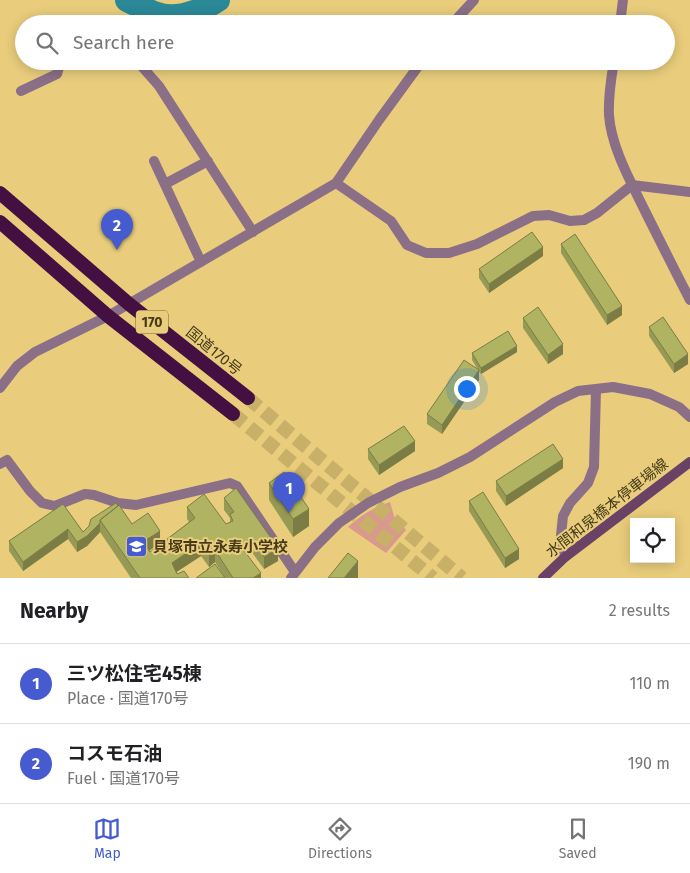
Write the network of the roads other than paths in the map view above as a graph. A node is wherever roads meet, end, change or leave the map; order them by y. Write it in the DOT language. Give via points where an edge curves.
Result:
graph roads {
  1 [pos="474,0"];
  2 [pos="623,0"];
  3 [pos="460,15"];
  4 [pos="621,15"];
  5 [pos="58,70"];
  6 [pos="145,70"];
  7 [pos="415,70"];
  8 [pos="612,70"];
  9 [pos="21,91"];
  10 [pos="154,161"];
  11 [pos="208,161"];
  12 [pos="336,183"];
  13 [pos="165,184"];
  14 [pos="632,185"];
  15 [pos="690,192"];
  16 [pos="0,193"];
  17 [pos="0,222"];
  18 [pos="253,232"];
  19 [pos="201,262"];
  20 [pos="690,300"];
  21 [pos="129,304"];
  22 [pos="108,316"];
  23 [pos="0,388"];
  24 [pos="596,388"];
  25 [pos="248,398"];
  26 [pos="233,414"];
  27 [pos="690,417"];
  28 [pos="690,462"];
  29 [pos="0,464"];
  30 [pos="565,557"];
  31 [pos="293,575"];
  32 [pos="543,578"];
  1 -- 3 [label="street"];
  2 -- 4 [label="street"];
  5 -- 9 [label="street" via="57,74"];
  6 -- 11 [label="street"];
  7 -- 12 [label="street"];
  8 -- 14 [label="street" via="609,90 612,135"];
  10 -- 13 [label="street"];
  11 -- 13 [label="street"];
  11 -- 18 [label="street"];
  12 -- 14 [label="street" via="391,221 407,246 426,253 449,253 477,244 533,216 584,220"];
  12 -- 18 [label="street"];
  13 -- 19 [label="street"];
  14 -- 15 [label="street"];
  14 -- 20 [label="street"];
  16 -- 21 [label="highway, 国道170号 / 170"];
  17 -- 22 [label="highway, 170"];
  18 -- 19 [label="street"];
  19 -- 21 [label="street"];
  21 -- 22 [label="street"];
  21 -- 25 [label="highway, 国道170号 / 170"];
  22 -- 23 [label="street" via="34,352 17,366"];
  22 -- 26 [label="highway, 170"];
  24 -- 27 [label="street" via="650,394 679,407"];
  24 -- 30 [label="street" via="594,467 588,483 563,516 561,535"];
  24 -- 31 [label="street" via="578,391 555,402 470,457 368,503 339,523"];
  28 -- 30 [label="main road, 水間和泉橋本停車場線"];
  29 -- 31 [label="street" via="8,460 30,492 42,503 54,506 85,494 136,505 230,483 237,486"];
  30 -- 32 [label="main road, 水間和泉橋本停車場線"];
}
